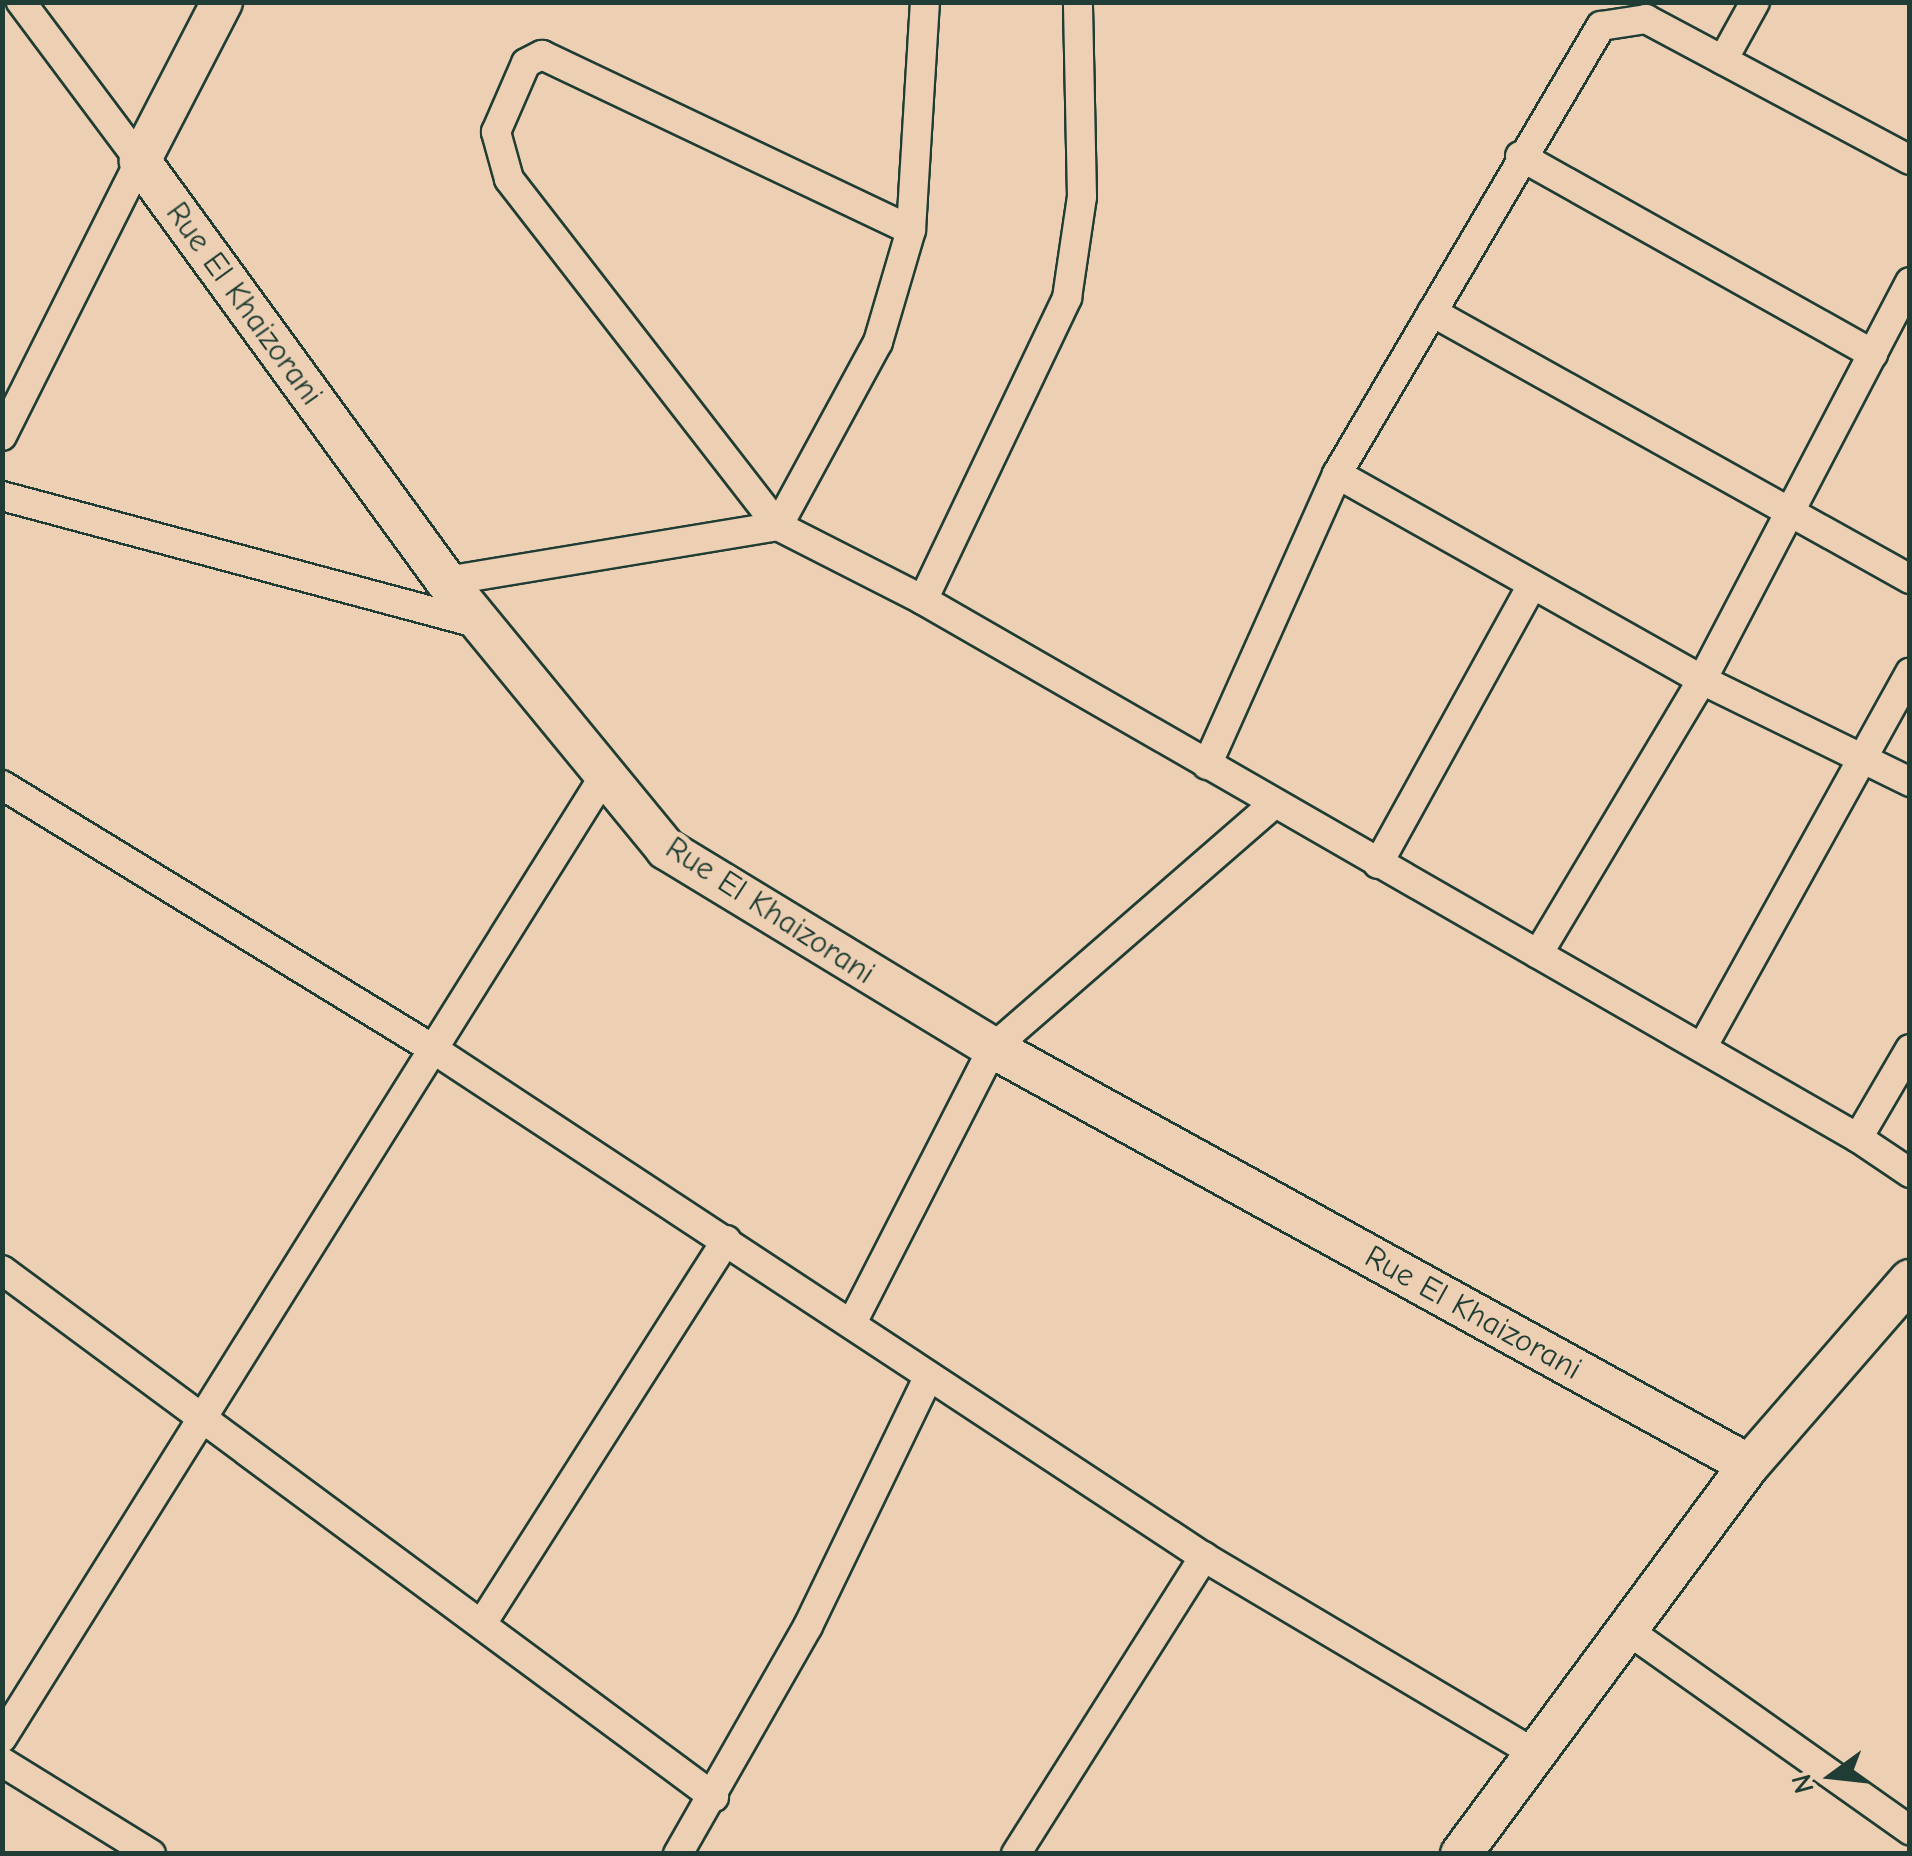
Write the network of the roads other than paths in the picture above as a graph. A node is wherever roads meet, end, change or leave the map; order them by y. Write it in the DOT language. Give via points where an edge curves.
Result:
graph roads {
  1 [pos="22,2"];
  2 [pos="222,2"];
  3 [pos="925,2"];
  4 [pos="1078,2"];
  5 [pos="1755,2"];
  6 [pos="1723,60"];
  7 [pos="1520,156"];
  8 [pos="1910,160"];
  9 [pos="140,162"];
  10 [pos="911,230"];
  11 [pos="1910,282"];
  12 [pos="1432,312"];
  13 [pos="1873,354"];
  14 [pos="2,436"];
  15 [pos="1337,474"];
  16 [pos="2,496"];
  17 [pos="1790,511"];
  18 [pos="778,526"];
  19 [pos="1910,579"];
  20 [pos="446,581"];
  21 [pos="1532,584"];
  22 [pos="923,600"];
  23 [pos="482,626"];
  24 [pos="1910,674"];
  25 [pos="1702,680"];
  26 [pos="1863,758"];
  27 [pos="1206,766"];
  28 [pos="604,776"];
  29 [pos="1910,782"];
  30 [pos="2,785"];
  31 [pos="1273,804"];
  32 [pos="1378,864"];
  33 [pos="1538,954"];
  34 [pos="1704,1046"];
  35 [pos="994,1048"];
  36 [pos="1910,1048"];
  37 [pos="434,1049"];
  38 [pos="1858,1138"];
  39 [pos="1910,1173"];
  40 [pos="726,1240"];
  41 [pos="2,1270"];
  42 [pos="1910,1280"];
  43 [pos="852,1324"];
  44 [pos="928,1378"];
  45 [pos="203,1416"];
  46 [pos="1749,1465"];
  47 [pos="1204,1558"];
  48 [pos="483,1622"];
  49 [pos="1623,1628"];
  50 [pos="2,1738"];
  51 [pos="1532,1752"];
  52 [pos="2,1762"];
  53 [pos="714,1797"];
  54 [pos="1910,1830"];
  55 [pos="151,1854"];
  56 [pos="678,1854"];
  57 [pos="1016,1854"];
  58 [pos="1461,1854"];
  1 -- 9 [label="street, Rue El Khaizorani"];
  2 -- 9 [label="street"];
  3 -- 10 [label="street"];
  4 -- 22 [label="street" via="1082,196 1067,298"];
  5 -- 6 [label="street"];
  6 -- 7 [label="street" via="1646,19 1614,18 1586,40"];
  6 -- 8 [label="street"];
  7 -- 12 [label="street"];
  7 -- 13 [label="street"];
  9 -- 14 [label="street"];
  9 -- 20 [label="street, Rue El Khaizorani"];
  10 -- 18 [label="street" via="878,342"];
  10 -- 18 [label="street" via="689,118 542,55 526,63 496,132 509,179"];
  11 -- 13 [label="street"];
  12 -- 15 [label="street"];
  12 -- 17 [label="street"];
  13 -- 17 [label="street"];
  15 -- 21 [label="street"];
  15 -- 27 [label="street"];
  16 -- 23 [label="street"];
  17 -- 19 [label="street"];
  17 -- 25 [label="street"];
  18 -- 20 [label="street"];
  18 -- 22 [label="street"];
  20 -- 23 [label="street, Rue El Khaizorani"];
  21 -- 25 [label="street"];
  21 -- 32 [label="street"];
  22 -- 27 [label="street"];
  23 -- 28 [label="street, Rue El Khaizorani"];
  24 -- 26 [label="street"];
  25 -- 26 [label="street"];
  25 -- 33 [label="street"];
  26 -- 29 [label="street"];
  26 -- 34 [label="street"];
  27 -- 31 [label="street"];
  28 -- 35 [label="street, Rue El Khaizorani" via="696,871"];
  28 -- 37 [label="street"];
  30 -- 37 [label="street"];
  31 -- 32 [label="street"];
  31 -- 35 [label="street"];
  32 -- 33 [label="street"];
  33 -- 34 [label="street"];
  34 -- 38 [label="street"];
  35 -- 43 [label="street"];
  35 -- 46 [label="street, Rue El Khaizorani"];
  36 -- 38 [label="street"];
  37 -- 40 [label="street"];
  37 -- 45 [label="street"];
  38 -- 39 [label="street"];
  40 -- 43 [label="street"];
  40 -- 48 [label="street"];
  41 -- 45 [label="street"];
  42 -- 46 [label="street"];
  43 -- 44 [label="street"];
  44 -- 47 [label="street"];
  44 -- 53 [label="street"];
  45 -- 48 [label="street"];
  45 -- 50 [label="street"];
  46 -- 49 [label="street"];
  47 -- 51 [label="street"];
  47 -- 57 [label="street"];
  48 -- 53 [label="street"];
  49 -- 51 [label="street"];
  49 -- 54 [label="street"];
  51 -- 58 [label="street"];
  52 -- 55 [label="street"];
  53 -- 56 [label="street"];
}
